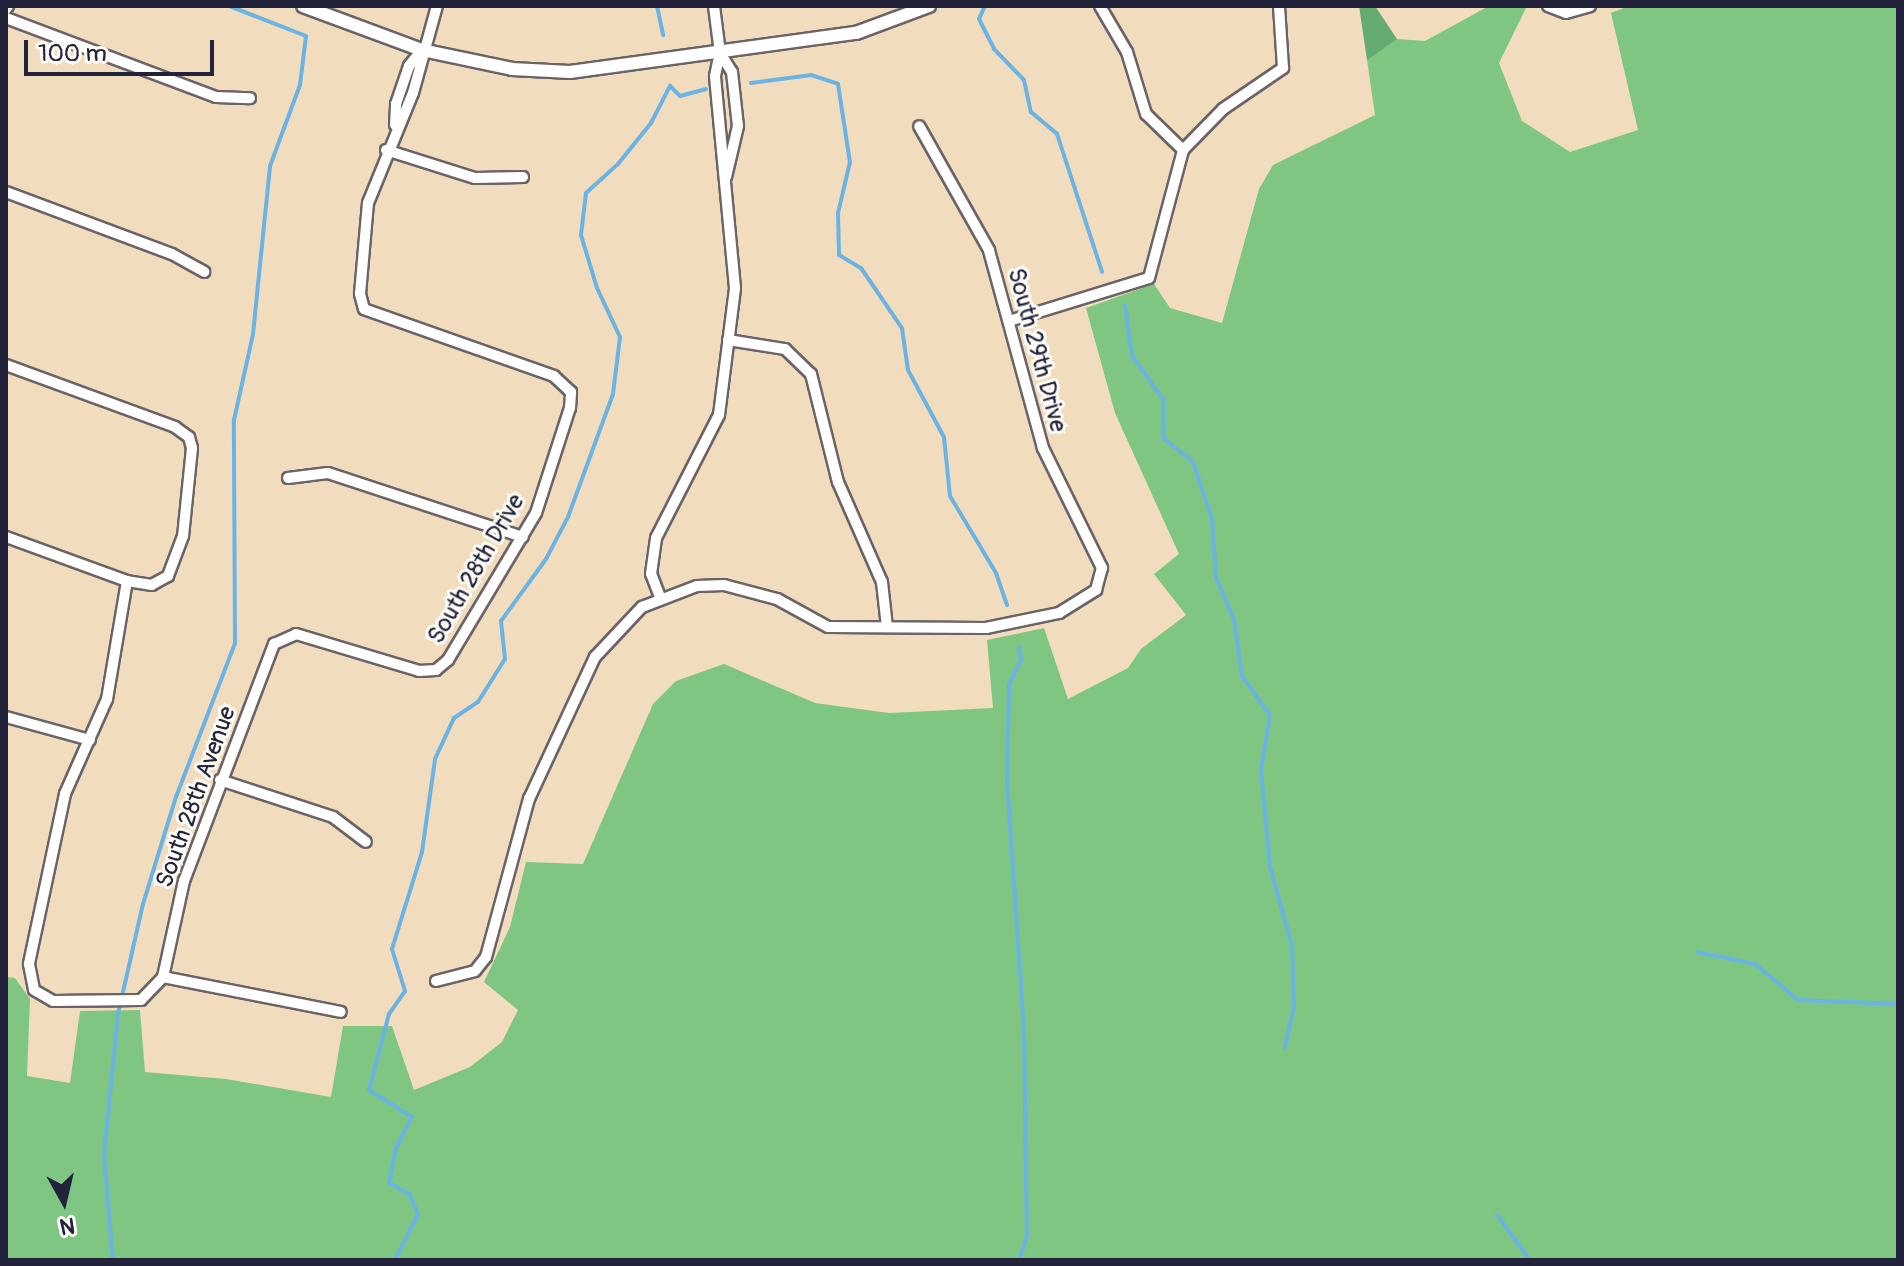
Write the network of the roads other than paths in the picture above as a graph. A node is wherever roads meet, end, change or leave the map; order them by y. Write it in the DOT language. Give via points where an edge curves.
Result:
graph roads {
  1 [pos="303,6"];
  2 [pos="437,6"];
  3 [pos="714,6"];
  4 [pos="929,6"];
  5 [pos="1100,6"];
  6 [pos="1279,6"];
  7 [pos="1548,6"];
  8 [pos="1590,6"];
  9 [pos="6,18"];
  10 [pos="422,50"];
  11 [pos="720,53"];
  12 [pos="401,89"];
  13 [pos="413,93"];
  14 [pos="250,98"];
  15 [pos="736,112"];
  16 [pos="719,113"];
  17 [pos="919,126"];
  18 [pos="395,127"];
  19 [pos="386,150"];
  20 [pos="1183,150"];
  21 [pos="523,177"];
  22 [pos="725,181"];
  23 [pos="6,192"];
  24 [pos="204,272"];
  25 [pos="1009,321"];
  26 [pos="728,340"];
  27 [pos="6,365"];
  28 [pos="288,478"];
  29 [pos="6,537"];
  30 [pos="523,537"];
  31 [pos="127,581"];
  32 [pos="660,597"];
  33 [pos="887,627"];
  34 [pos="284,637"];
  35 [pos="6,717"];
  36 [pos="90,740"];
  37 [pos="220,780"];
  38 [pos="366,842"];
  39 [pos="163,977"];
  40 [pos="436,981"];
  41 [pos="341,1012"];
  1 -- 10 [label="street"];
  2 -- 10 [label="street"];
  3 -- 11 [label="street"];
  4 -- 11 [label="street" via="856,33"];
  5 -- 20 [label="street" via="1127,52 1146,114"];
  6 -- 20 [label="street" via="1283,68 1223,109"];
  7 -- 8 [label="street" via="1566,13"];
  9 -- 14 [label="street" via="216,97"];
  10 -- 11 [label="street" via="512,69 570,72"];
  10 -- 12 [label="street"];
  10 -- 13 [label="street"];
  11 -- 15 [label="street" via="732,72"];
  11 -- 16 [label="street" via="715,76"];
  12 -- 13 [label="street"];
  12 -- 18 [label="street"];
  13 -- 18 [label="street"];
  15 -- 16 [label="street"];
  15 -- 22 [label="street" via="738,137"];
  16 -- 22 [label="street"];
  17 -- 25 [label="street, South 29th Drive" via="982,232"];
  18 -- 19 [label="street"];
  19 -- 21 [label="street" via="475,178"];
  19 -- 30 [label="street, South 28th Drive" via="365,216 360,294 364,309 554,376 571,392 536,513"];
  20 -- 25 [label="street" via="1149,278"];
  22 -- 26 [label="street" via="735,288"];
  23 -- 24 [label="street" via="172,254"];
  25 -- 33 [label="street, South 29th Drive" via="1043,448 1102,568 1096,590 1059,613 1004,626"];
  26 -- 32 [label="street" via="719,415 656,538 651,574"];
  26 -- 33 [label="street" via="785,349 811,374 838,482 882,582"];
  27 -- 31 [label="street" via="175,427 189,437 191,487 183,536 168,576 152,585"];
  28 -- 30 [label="street" via="328,473"];
  29 -- 31 [label="street"];
  30 -- 34 [label="street, South 28th Drive" via="448,660 436,670 419,671 311,637"];
  31 -- 36 [label="street" via="107,699"];
  32 -- 33 [label="street" via="724,585 777,599 828,627"];
  32 -- 40 [label="street" via="620,626 595,657 529,799 486,957 475,971"];
  34 -- 37 [label="street, South 28th Avenue" via="274,644"];
  35 -- 36 [label="street"];
  36 -- 39 [label="street" via="65,794 29,964 34,990 53,1001 126,1000 150,995"];
  37 -- 38 [label="street" via="333,817"];
  37 -- 39 [label="street, South 28th Avenue" via="184,881"];
  39 -- 41 [label="street"];
}
